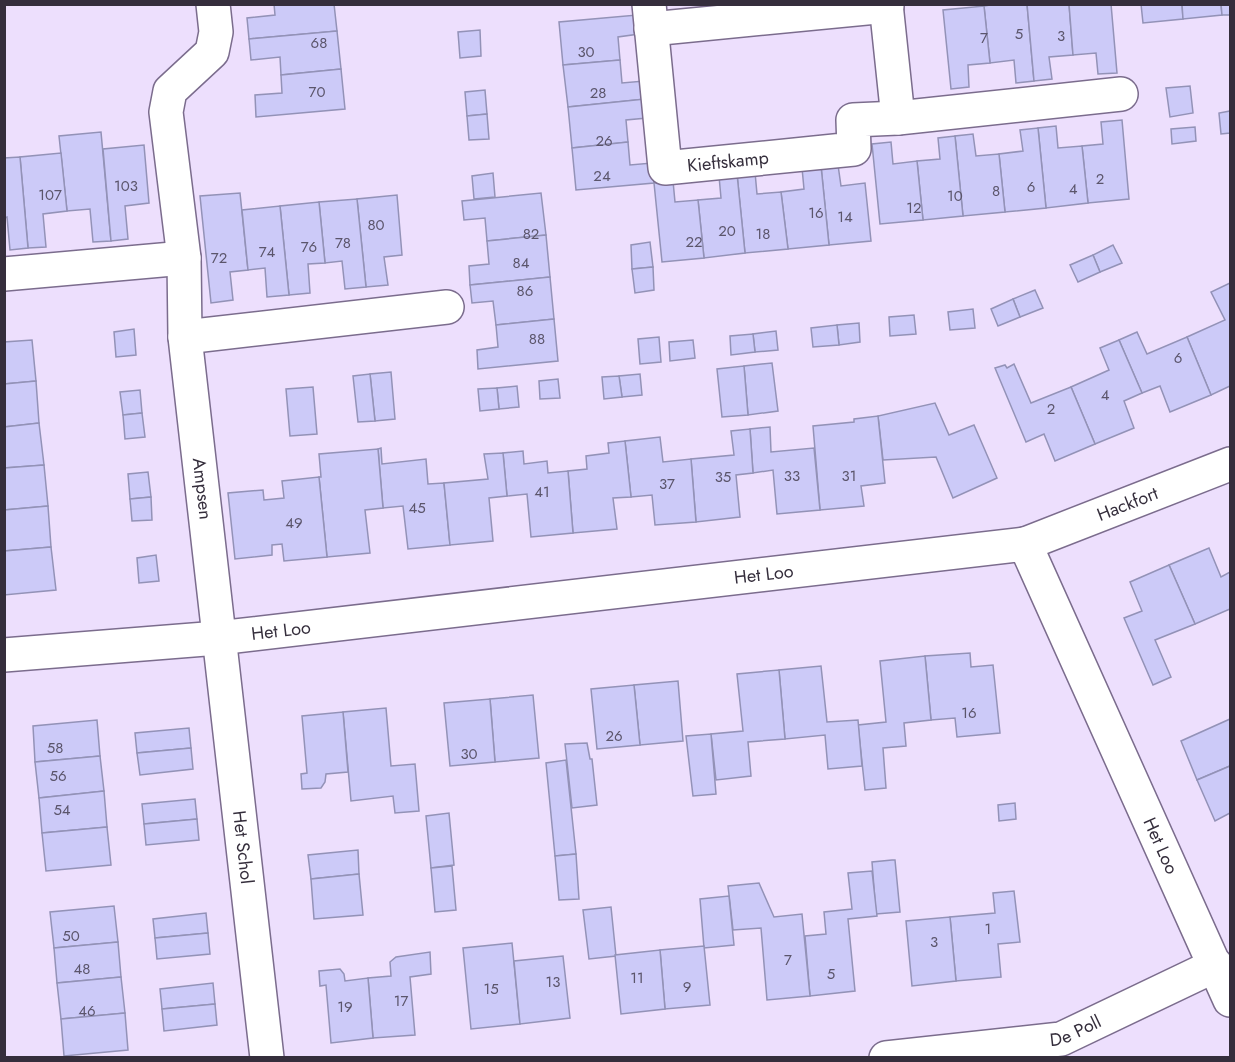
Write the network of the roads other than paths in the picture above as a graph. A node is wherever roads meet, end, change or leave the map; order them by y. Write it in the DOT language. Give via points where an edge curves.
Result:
graph roads {
  1 [pos="213,4"];
  2 [pos="886,5"];
  3 [pos="650,17"];
  4 [pos="1121,94"];
  5 [pos="898,118"];
  6 [pos="184,258"];
  7 [pos="4,274"];
  8 [pos="447,307"];
  9 [pos="185,337"];
  10 [pos="1230,464"];
  11 [pos="1025,544"];
  12 [pos="218,639"];
  13 [pos="4,654"];
  14 [pos="1216,965"];
  15 [pos="1230,1000"];
  16 [pos="267,1058"];
  17 [pos="886,1058"];
  1 -- 6 [label="street, Ampsen" via="216,32 212,52 170,91 166,112"];
  2 -- 3 [label="street, Kieftskamp"];
  2 -- 5 [label="street, Kieftskamp"];
  3 -- 5 [label="street, Kieftskamp" via="665,168 854,149 853,120"];
  4 -- 5 [label="street, Kieftskamp"];
  6 -- 7 [label="street"];
  6 -- 9 [label="street, Ampsen"];
  8 -- 9 [label="street"];
  9 -- 12 [label="street, Ampsen"];
  10 -- 11 [label="street, Hackfort"];
  11 -- 12 [label="street, Het Loo"];
  11 -- 14 [label="street, Het Loo"];
  12 -- 13 [label="street, Het Loo"];
  12 -- 16 [label="street, Het Schol"];
  14 -- 15 [label="street, Het Loo"];
  14 -- 17 [label="street, De Poll" via="1061,1039"];
}
